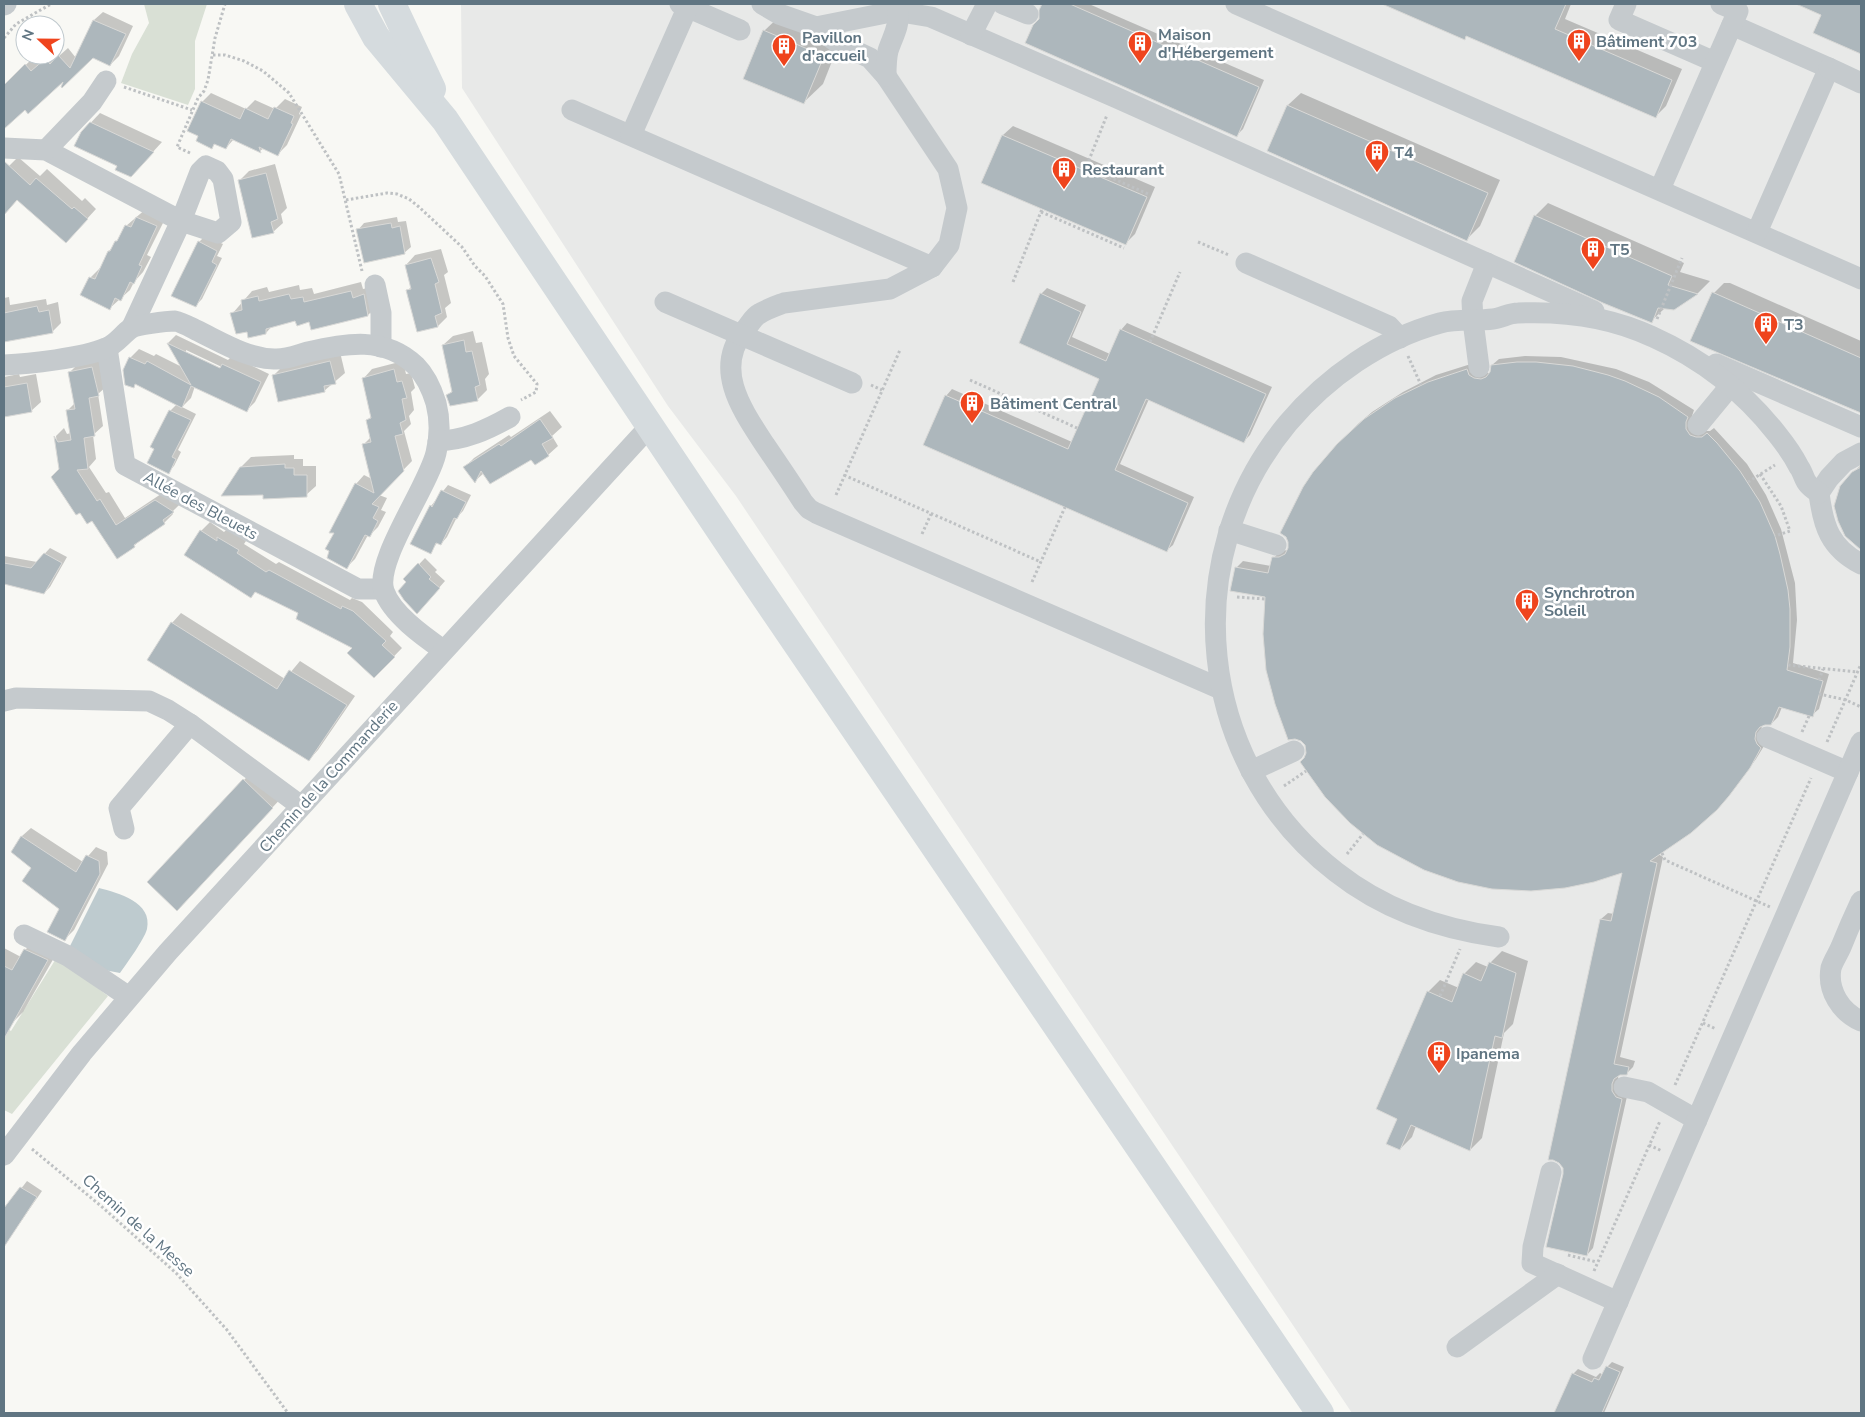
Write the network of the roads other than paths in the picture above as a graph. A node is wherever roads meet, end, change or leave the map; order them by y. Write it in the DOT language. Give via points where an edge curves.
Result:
graph roads {
  1 [pos="358,4"];
  2 [pos="392,4"];
  3 [pos="762,4"];
  4 [pos="987,4"];
  5 [pos="1003,4"];
  6 [pos="1236,4"];
  7 [pos="1626,4"];
  8 [pos="1721,4"];
  9 [pos="686,5"];
  10 [pos="898,12"];
  11 [pos="1028,14"];
  12 [pos="1732,24"];
  13 [pos="816,27"];
  14 [pos="740,30"];
  15 [pos="971,35"];
  16 [pos="1715,62"];
  17 [pos="1829,68"];
  18 [pos="886,76"];
  19 [pos="106,81"];
  20 [pos="1861,83"];
  21 [pos="572,110"];
  22 [pos="446,120"];
  23 [pos="631,136"];
  24 [pos="4,148"];
  25 [pos="46,150"];
  26 [pos="1660,189"];
  27 [pos="181,221"];
  28 [pos="1757,232"];
  29 [pos="1246,263"];
  30 [pos="1487,263"];
  31 [pos="932,267"];
  32 [pos="1518,277"];
  33 [pos="1861,278"];
  34 [pos="375,285"];
  35 [pos="666,302"];
  36 [pos="1513,312"];
  37 [pos="1473,321"];
  38 [pos="132,327"];
  39 [pos="741,335"];
  40 [pos="1650,335"];
  41 [pos="1400,338"];
  42 [pos="381,347"];
  43 [pos="107,348"];
  44 [pos="4,365"];
  45 [pos="1479,367"];
  46 [pos="852,383"];
  47 [pos="1731,385"];
  48 [pos="510,417"];
  49 [pos="1698,425"];
  50 [pos="650,426"];
  51 [pos="1861,427"];
  52 [pos="438,441"];
  53 [pos="1861,453"];
  54 [pos="1819,493"];
  55 [pos="1229,530"];
  56 [pos="1276,545"];
  57 [pos="1861,564"];
  58 [pos="383,589"];
  59 [pos="443,650"];
  60 [pos="1222,689"];
  61 [pos="4,701"];
  62 [pos="190,724"];
  63 [pos="1766,736"];
  64 [pos="1861,742"];
  65 [pos="1294,751"];
  66 [pos="1251,771"];
  67 [pos="1848,772"];
  68 [pos="301,806"];
  69 [pos="124,829"];
  70 [pos="1861,901"];
  71 [pos="24,935"];
  72 [pos="1500,937"];
  73 [pos="129,997"];
  74 [pos="1861,1022"];
  75 [pos="1624,1087"];
  76 [pos="1697,1120"];
  77 [pos="10,1132"];
  78 [pos="4,1155"];
  79 [pos="1551,1172"];
  80 [pos="1558,1274"];
  81 [pos="1618,1302"];
  82 [pos="1457,1346"];
  83 [pos="1593,1359"];
  84 [pos="1320,1413"];
  1 -- 22 [label="main road" via="376,36"];
  2 -- 22 [label="main road"];
  3 -- 13 [label="street" via="779,14"];
  4 -- 15 [label="street"];
  5 -- 11 [label="street"];
  6 -- 26 [label="street"];
  7 -- 16 [label="street" via="1619,20"];
  8 -- 12 [label="street" via="1738,11"];
  9 -- 14 [label="street"];
  9 -- 23 [label="street"];
  10 -- 13 [label="street"];
  10 -- 15 [label="street" via="931,17"];
  10 -- 18 [label="street" via="899,23 887,54"];
  12 -- 16 [label="street"];
  12 -- 17 [label="street"];
  13 -- 18 [label="street" via="838,43 870,58"];
  15 -- 30 [label="street"];
  16 -- 26 [label="street"];
  17 -- 20 [label="street"];
  17 -- 28 [label="street"];
  18 -- 31 [label="street" via="948,169 957,208 949,245"];
  19 -- 25 [label="street" via="92,102"];
  21 -- 23 [label="street"];
  22 -- 50 [label="main road"];
  23 -- 31 [label="street"];
  24 -- 25 [label="street"];
  25 -- 27 [label="street"];
  26 -- 28 [label="street"];
  27 -- 27 [label="street" via="218,233 231,222 223,179 217,171 206,166 200,172"];
  27 -- 38 [label="street"];
  28 -- 33 [label="street"];
  29 -- 41 [label="street" via="1388,326"];
  30 -- 32 [label="street"];
  30 -- 37 [label="street" via="1472,300"];
  31 -- 39 [label="street" via="890,289 784,303 757,315"];
  32 -- 36 [label="street" via="1521,293"];
  32 -- 40 [label="street"];
  34 -- 42 [label="street" via="381,313"];
  35 -- 39 [label="street"];
  36 -- 37 [label="street" via="1499,319"];
  36 -- 40 [label="street" via="1572,314 1609,321"];
  37 -- 41 [label="street" via="1444,322"];
  37 -- 45 [label="street"];
  38 -- 42 [label="street" via="176,321 259,359 277,360 353,344"];
  38 -- 43 [label="street"];
  39 -- 46 [label="street"];
  39 -- 60 [label="street" via="731,368 741,408 809,509"];
  40 -- 47 [label="street" via="1684,352"];
  40 -- 51 [label="street"];
  41 -- 55 [label="street" via="1340,373 1298,411 1279,433 1252,475"];
  42 -- 52 [label="street" via="399,353 417,367 432,390 439,414"];
  43 -- 44 [label="street" via="75,357"];
  43 -- 58 [label="street, Allée des Bleuets" via="125,465 358,589"];
  47 -- 49 [label="street"];
  47 -- 54 [label="street" via="1760,413 1791,454 1808,484"];
  48 -- 52 [label="street" via="488,430 456,440"];
  50 -- 59 [label="street, Chemin de la Commanderie"];
  50 -- 84 [label="main road"];
  52 -- 58 [label="street" via="424,483 384,567"];
  53 -- 54 [label="street" via="1844,462"];
  54 -- 57 [label="street" via="1827,531 1835,545"];
  55 -- 56 [label="street"];
  55 -- 60 [label="street" via="1215,611 1215,649"];
  58 -- 59 [label="street" via="400,615"];
  59 -- 68 [label="street, Chemin de la Commanderie"];
  60 -- 66 [label="street" via="1228,714"];
  61 -- 62 [label="street" via="16,698 149,701"];
  62 -- 68 [label="street"];
  62 -- 69 [label="street" via="119,808"];
  63 -- 67 [label="street"];
  64 -- 67 [label="street"];
  65 -- 66 [label="street"];
  66 -- 72 [label="street" via="1281,817 1314,853 1370,895 1430,922"];
  67 -- 76 [label="street"];
  68 -- 73 [label="street, Chemin de la Commanderie"];
  70 -- 74 [label="street" via="1832,967 1830,980 1833,994 1843,1009"];
  71 -- 73 [label="street" via="68,956"];
  73 -- 77 [label="street, Chemin de la Commanderie"];
  75 -- 76 [label="street" via="1648,1092"];
  76 -- 81 [label="street"];
  77 -- 78 [label="street, Chemin de la Commanderie"];
  79 -- 80 [label="street" via="1532,1263"];
  80 -- 81 [label="street"];
  80 -- 82 [label="street"];
  81 -- 83 [label="street"];
}
